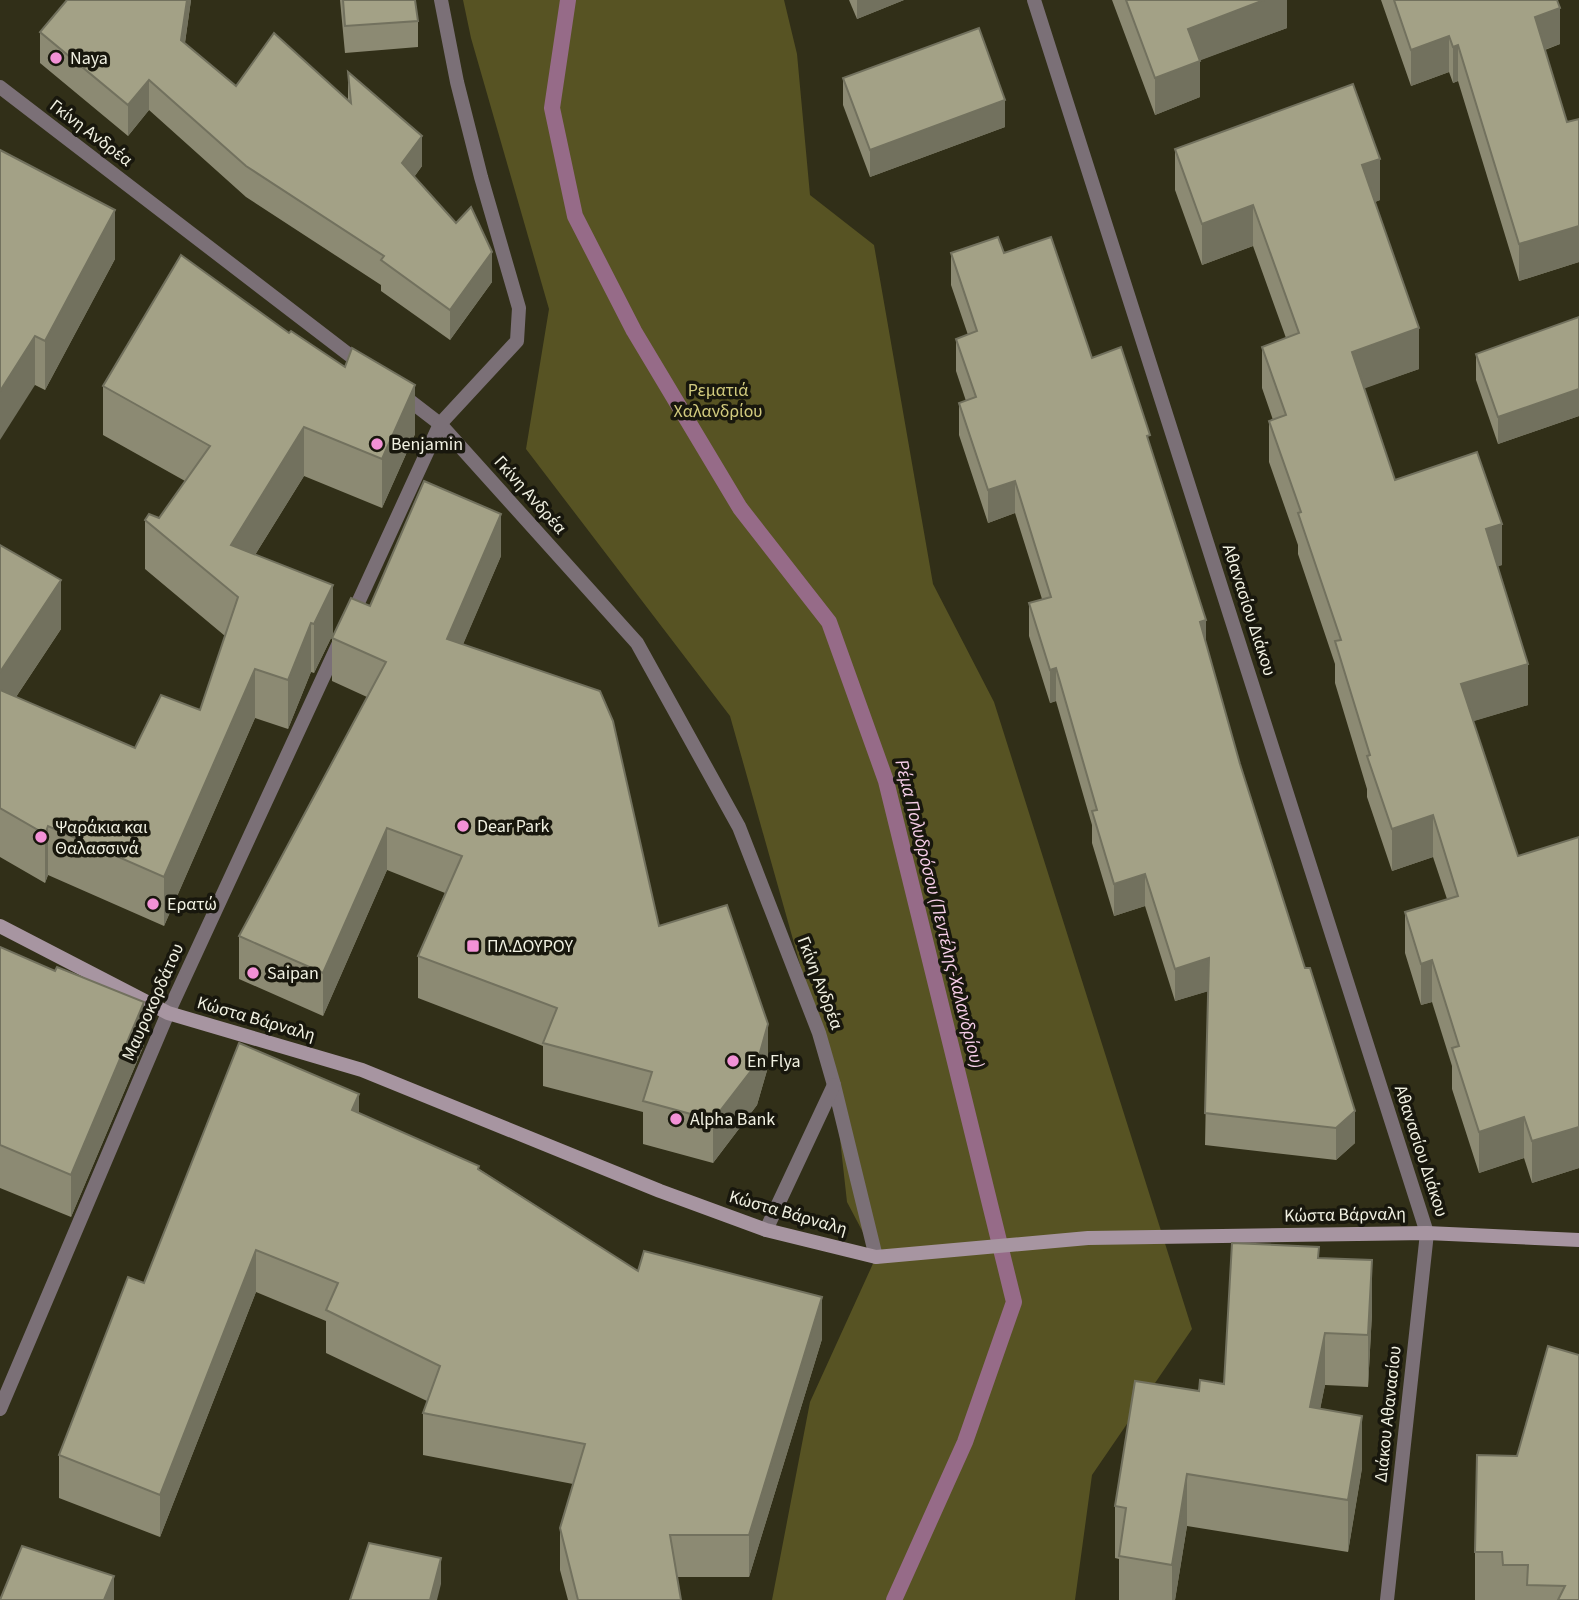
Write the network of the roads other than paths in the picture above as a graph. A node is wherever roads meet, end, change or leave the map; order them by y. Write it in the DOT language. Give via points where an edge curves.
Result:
graph roads {
  1 [pos="1034,0"];
  2 [pos="442,6"];
  3 [pos="0,87"];
  4 [pos="440,424"];
  5 [pos="0,926"];
  6 [pos="168,1013"];
  7 [pos="834,1085"];
  8 [pos="766,1230"];
  9 [pos="1427,1233"];
  10 [pos="1579,1240"];
  11 [pos="876,1257"];
  12 [pos="0,1409"];
  13 [pos="1387,1600"];
  1 -- 9 [label="street, Αθανασίου Διάκου"];
  2 -- 4 [label="street, Μαυροκορδάτου" via="466,118 519,308 517,341"];
  3 -- 4 [label="street, Γκίνη Ανδρέα"];
  4 -- 6 [label="street, Μαυροκορδάτου"];
  4 -- 7 [label="street, Γκίνη Ανδρέα" via="637,643 740,827 819,1033"];
  5 -- 6 [label="street, Κώστα Βάρναλη"];
  6 -- 8 [label="street, Κώστα Βάρναλη" via="362,1070"];
  6 -- 12 [label="street, Μαυροκορδάτου"];
  7 -- 8 [label="street"];
  7 -- 11 [label="street, Γκίνη Ανδρέα"];
  8 -- 11 [label="street, Κώστα Βάρναλη"];
  9 -- 10 [label="street, Κώστα Βάρναλη"];
  9 -- 11 [label="street, Κώστα Βάρναλη" via="1088,1238"];
  9 -- 13 [label="street, Διάκου Αθανασίου"];
}
